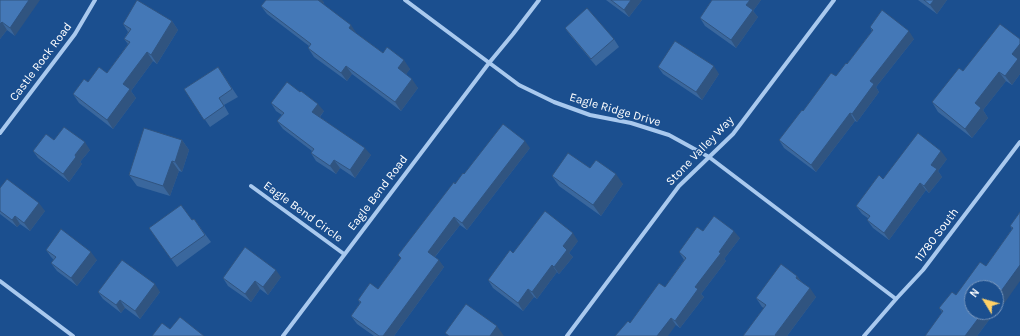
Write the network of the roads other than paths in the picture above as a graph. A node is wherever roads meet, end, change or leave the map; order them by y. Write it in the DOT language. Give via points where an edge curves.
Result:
graph roads {
  1 [pos="95,0"];
  2 [pos="405,0"];
  3 [pos="539,0"];
  4 [pos="834,0"];
  5 [pos="489,62"];
  6 [pos="0,133"];
  7 [pos="1020,142"];
  8 [pos="709,157"];
  9 [pos="251,186"];
  10 [pos="344,254"];
  11 [pos="0,281"];
  12 [pos="896,299"];
  13 [pos="74,336"];
  14 [pos="282,336"];
  15 [pos="567,336"];
  16 [pos="864,336"];
  1 -- 6 [label="street, Castle Rock Road" via="75,34"];
  2 -- 5 [label="street, Eagle Ridge Drive"];
  3 -- 5 [label="street, Eagle Bend Road"];
  4 -- 8 [label="street, Stone Valley Way" via="733,134"];
  5 -- 8 [label="street, Eagle Ridge Drive" via="519,85 554,102 590,115 631,123 669,135"];
  5 -- 10 [label="street, Eagle Bend Road"];
  7 -- 12 [label="street, 11780 South" via="923,270"];
  8 -- 12 [label="street, Eagle Ridge Drive"];
  8 -- 15 [label="street, Stone Valley Way" via="679,186"];
  9 -- 10 [label="street, Eagle Bend Circle"];
  10 -- 14 [label="street, Eagle Bend Road"];
  11 -- 13 [label="street"];
  12 -- 16 [label="street, 11780 South"];
}
